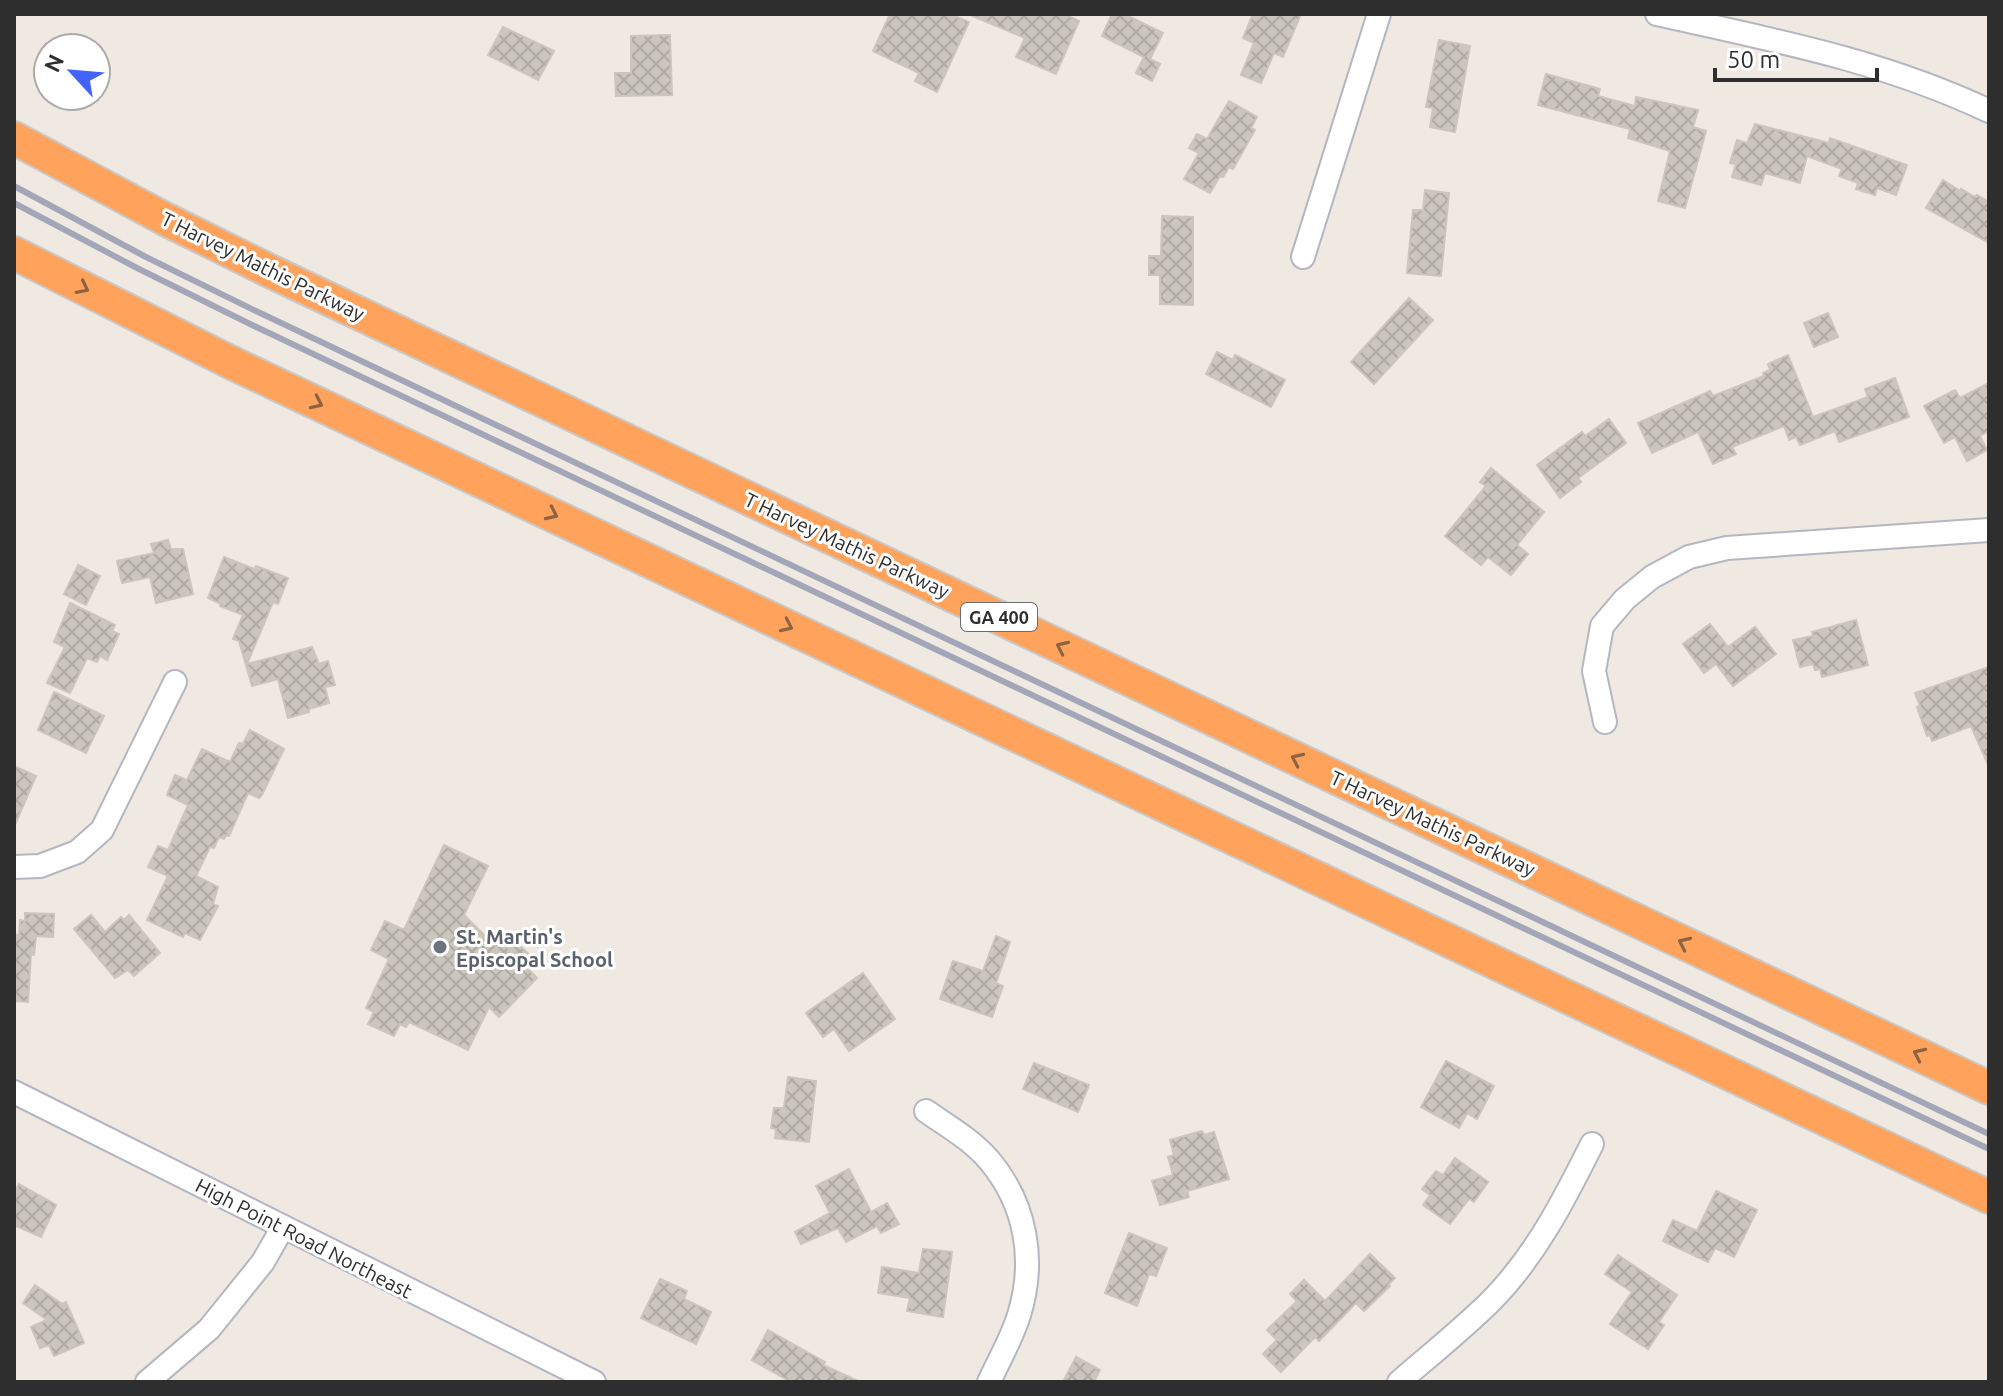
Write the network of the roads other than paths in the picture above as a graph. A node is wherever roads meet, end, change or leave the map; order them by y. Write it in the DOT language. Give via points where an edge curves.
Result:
graph roads {
  1 [pos="1379,14"];
  2 [pos="1657,14"];
  3 [pos="1989,111"];
  4 [pos="14,138"];
  5 [pos="14,253"];
  6 [pos="1303,257"];
  7 [pos="1989,530"];
  8 [pos="175,682"];
  9 [pos="1605,722"];
  10 [pos="14,867"];
  11 [pos="1989,1088"];
  12 [pos="14,1092"];
  13 [pos="926,1111"];
  14 [pos="1592,1144"];
  15 [pos="1989,1197"];
  16 [pos="283,1227"];
  17 [pos="147,1382"];
  18 [pos="594,1382"];
  19 [pos="989,1382"];
  20 [pos="1399,1382"];
  1 -- 6 [label="street"];
  2 -- 3 [label="street" via="1885,69"];
  11 -- 4 [label="highway, T Harvey Mathis Parkway / GA 400, one-way" via="272,272"];
  5 -- 15 [label="highway, one-way" via="230,362"];
  7 -- 9 [label="street" via="1727,548 1689,557 1652,577 1602,626 1594,671"];
  8 -- 10 [label="street" via="102,830 77,852 40,866"];
  12 -- 16 [label="street, High Point Road Northeast"];
  13 -- 19 [label="street" via="988,1159 1021,1216 1028,1256 1025,1293"];
  14 -- 20 [label="street" via="1540,1241 1493,1299"];
  16 -- 17 [label="street" via="263,1262 209,1329"];
  16 -- 18 [label="street, High Point Road Northeast"];
}
